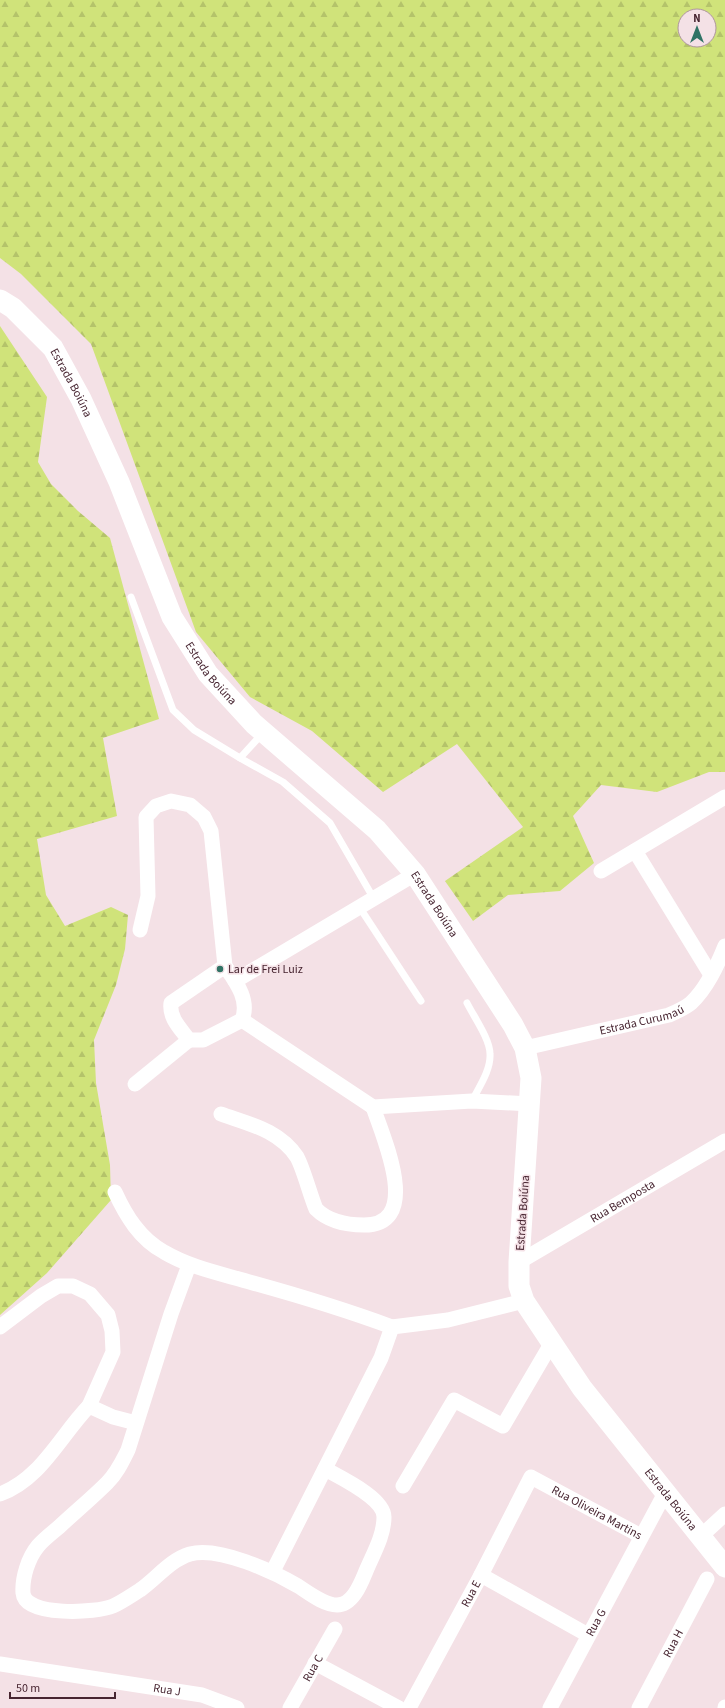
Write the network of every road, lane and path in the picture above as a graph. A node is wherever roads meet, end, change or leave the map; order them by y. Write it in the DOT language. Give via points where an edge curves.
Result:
graph roads {
  1 [pos="0,300"];
  2 [pos="131,597"];
  3 [pos="263,732"];
  4 [pos="240,758"];
  5 [pos="725,797"];
  6 [pos="635,851"];
  7 [pos="601,871"];
  8 [pos="415,874"];
  9 [pos="374,899"];
  10 [pos="360,908"];
  11 [pos="140,930"];
  12 [pos="725,946"];
  13 [pos="225,966"];
  14 [pos="711,975"];
  15 [pos="235,981"];
  16 [pos="421,1002"];
  17 [pos="467,1003"];
  18 [pos="242,1020"];
  19 [pos="189,1040"];
  20 [pos="525,1048"];
  21 [pos="135,1084"];
  22 [pos="472,1101"];
  23 [pos="530,1104"];
  24 [pos="373,1108"];
  25 [pos="221,1114"];
  26 [pos="725,1141"];
  27 [pos="115,1192"];
  28 [pos="519,1262"];
  29 [pos="189,1264"];
  30 [pos="524,1301"];
  31 [pos="0,1327"];
  32 [pos="392,1327"];
  33 [pos="551,1344"];
  34 [pos="89,1406"];
  35 [pos="136,1423"];
  36 [pos="325,1469"];
  37 [pos="531,1478"];
  38 [pos="403,1486"];
  39 [pos="665,1493"];
  40 [pos="0,1494"];
  41 [pos="725,1514"];
  42 [pos="641,1536"];
  43 [pos="700,1537"];
  44 [pos="725,1567"];
  45 [pos="273,1571"];
  46 [pos="481,1575"];
  47 [pos="707,1579"];
  48 [pos="335,1629"];
  49 [pos="588,1634"];
  50 [pos="315,1663"];
  51 [pos="0,1664"];
  52 [pos="378,1703"];
  53 [pos="237,1708"];
  54 [pos="290,1708"];
  55 [pos="399,1708"];
  56 [pos="409,1708"];
  57 [pos="550,1708"];
  58 [pos="639,1708"];
  1 -- 3 [label="street, Estrada Boiúna" via="13,308 52,348 82,399 119,482 172,617 208,674"];
  2 -- 4 [label="lane" via="173,710 194,730"];
  3 -- 4 [label="lane"];
  3 -- 8 [label="street, Estrada Boiúna" via="377,830"];
  4 -- 9 [label="lane" via="284,782 330,823"];
  5 -- 6 [label="street"];
  6 -- 7 [label="street"];
  6 -- 14 [label="street"];
  8 -- 9 [label="street"];
  8 -- 20 [label="street, Estrada Boiúna" via="506,1013"];
  9 -- 10 [label="street"];
  10 -- 15 [label="street"];
  10 -- 16 [label="lane"];
  11 -- 13 [label="street" via="148,896 146,817 156,806 171,801 190,805 204,817 210,831"];
  12 -- 14 [label="street, Estrada Curumaú"];
  13 -- 15 [label="street"];
  13 -- 19 [label="street" via="171,1003 172,1017"];
  14 -- 20 [label="street, Estrada Curumaú" via="690,1004 669,1016"];
  15 -- 18 [label="street" via="246,1009"];
  17 -- 22 [label="lane" via="488,1045 490,1055 488,1069"];
  18 -- 19 [label="street" via="203,1040"];
  18 -- 24 [label="street"];
  19 -- 21 [label="street"];
  20 -- 23 [label="street, Estrada Boiúna" via="531,1078"];
  22 -- 23 [label="street"];
  22 -- 24 [label="street"];
  23 -- 28 [label="street, Estrada Boiúna"];
  24 -- 25 [label="street" via="397,1186 394,1210 386,1219 373,1225 350,1225 322,1214 316,1209 297,1158 282,1139 268,1130"];
  26 -- 28 [label="street, Rua Bemposta"];
  27 -- 29 [label="street" via="124,1213 142,1236 163,1252"];
  28 -- 30 [label="street, Estrada Boiúna" via="519,1286"];
  29 -- 32 [label="street" via="344,1309"];
  29 -- 35 [label="street"];
  30 -- 32 [label="street" via="448,1320"];
  30 -- 33 [label="street, Estrada Boiúna"];
  31 -- 34 [label="street" via="58,1286 73,1286 90,1294 108,1315 113,1352"];
  32 -- 36 [label="street" via="381,1358"];
  33 -- 38 [label="street" via="503,1426 454,1400"];
  33 -- 39 [label="street, Estrada Boiúna" via="582,1388"];
  34 -- 35 [label="street" via="113,1417"];
  34 -- 40 [label="street" via="75,1420 40,1468 20,1484"];
  35 -- 45 [label="street" via="120,1467 108,1482 38,1546 29,1561 24,1577 25,1599 34,1606 54,1610 83,1612 112,1607 142,1589 170,1565 190,1554 214,1553"];
  36 -- 45 [label="street"];
  36 -- 45 [label="street" via="376,1500 384,1512 384,1527 358,1590 346,1602 338,1605 326,1602"];
  37 -- 42 [label="street, Rua Oliveira Martins"];
  37 -- 46 [label="street, Rua E"];
  39 -- 42 [label="street, Rua Oliveira Martins"];
  39 -- 43 [label="street, Estrada Boiúna"];
  41 -- 43 [label="street"];
  42 -- 49 [label="street, Rua G"];
  43 -- 44 [label="street, Estrada Boiúna"];
  46 -- 49 [label="street"];
  46 -- 56 [label="street, Rua E"];
  47 -- 58 [label="street, Rua H"];
  48 -- 50 [label="street, Rua C"];
  49 -- 57 [label="street, Rua G"];
  50 -- 52 [label="street"];
  50 -- 54 [label="street, Rua C"];
  51 -- 53 [label="street, Rua J" via="202,1695"];
  52 -- 55 [label="street"];
}
